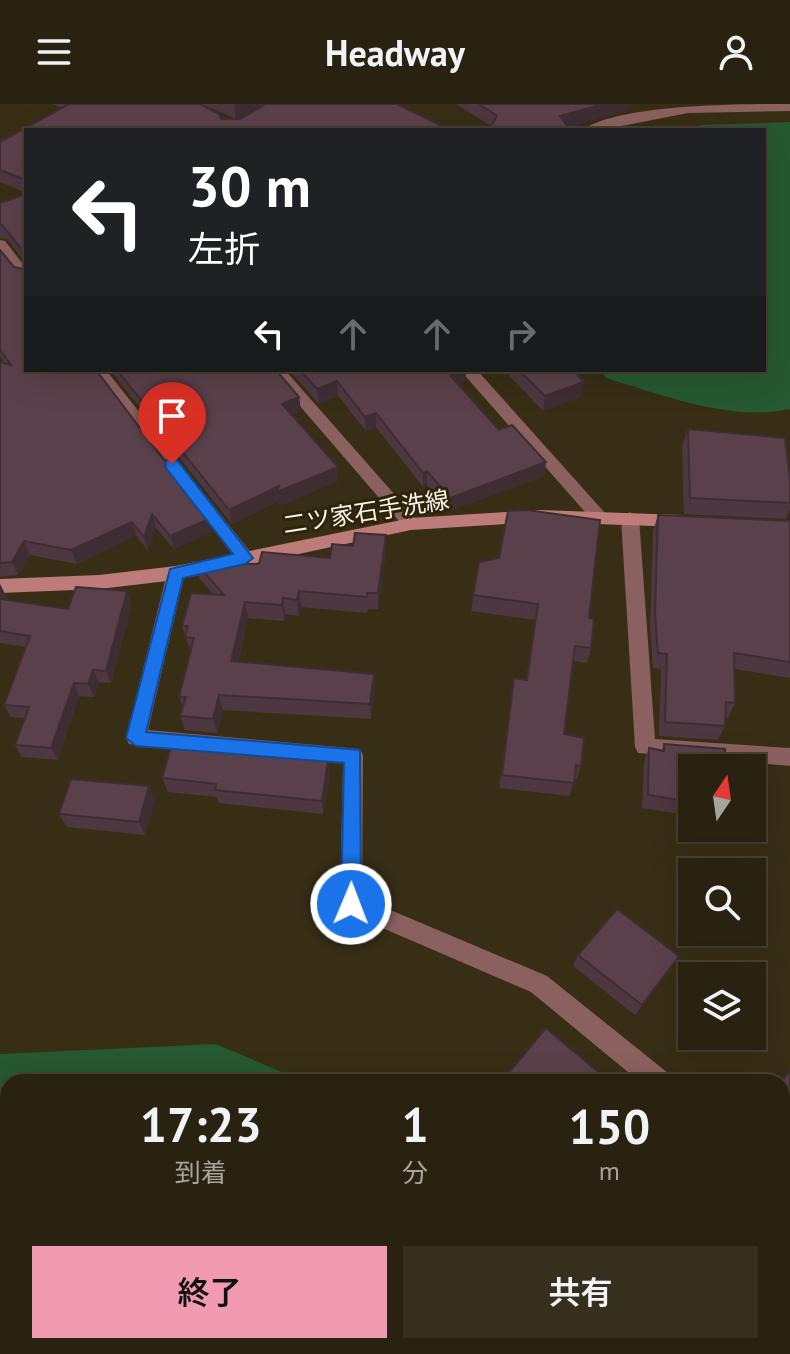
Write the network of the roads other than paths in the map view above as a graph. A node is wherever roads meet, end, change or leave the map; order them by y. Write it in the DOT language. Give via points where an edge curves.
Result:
graph roads {
  1 [pos="790,107"];
  2 [pos="594,128"];
  3 [pos="0,244"];
  4 [pos="24,274"];
  5 [pos="100,372"];
  6 [pos="279,372"];
  7 [pos="470,372"];
  8 [pos="599,517"];
  9 [pos="630,518"];
  10 [pos="708,523"];
  11 [pos="411,524"];
  12 [pos="245,558"];
  13 [pos="176,573"];
  14 [pos="0,586"];
  15 [pos="790,757"];
  16 [pos="649,1074"];
  1 -- 2 [label="street" via="706,107 625,118"];
  3 -- 4 [label="street"];
  5 -- 12 [label="street"];
  6 -- 11 [label="street"];
  7 -- 8 [label="street"];
  8 -- 9 [label="street, 二ツ家石手洗線"];
  8 -- 11 [label="street, 二ツ家石手洗線"];
  9 -- 10 [label="street, 二ツ家石手洗線"];
  9 -- 15 [label="street" via="645,747"];
  11 -- 12 [label="street, 二ツ家石手洗線"];
  12 -- 13 [label="street, 二ツ家石手洗線"];
  13 -- 14 [label="street, 二ツ家石手洗線"];
  13 -- 16 [label="street" via="136,738 353,755 351,904 539,984"];
}
